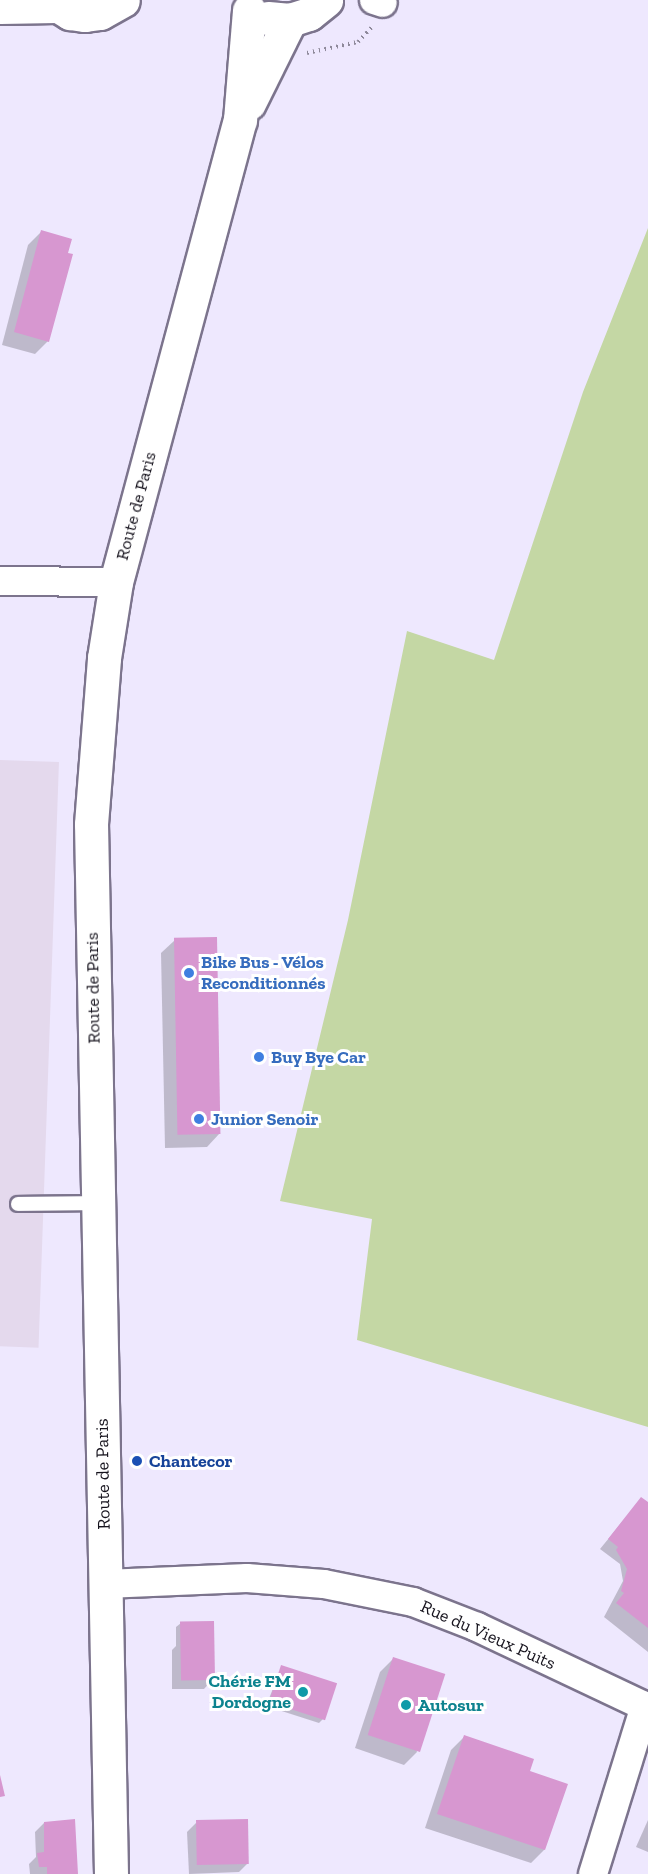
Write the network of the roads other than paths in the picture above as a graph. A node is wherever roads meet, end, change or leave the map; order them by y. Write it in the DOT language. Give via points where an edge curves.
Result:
graph roads {
  1 [pos="123,0"];
  2 [pos="326,0"];
  3 [pos="53,3"];
  4 [pos="244,5"];
  5 [pos="0,7"];
  6 [pos="290,20"];
  7 [pos="240,120"];
  8 [pos="0,581"];
  9 [pos="116,582"];
  10 [pos="98,1203"];
  11 [pos="18,1204"];
  12 [pos="105,1584"];
  13 [pos="646,1707"];
  14 [pos="111,1874"];
  15 [pos="593,1874"];
  1 -- 3 [label="main road" via="100,14 85,15"];
  2 -- 6 [label="main road" via="309,14"];
  3 -- 5 [label="main road"];
  4 -- 6 [label="main road" via="276,20"];
  4 -- 7 [label="main road, Route de Paris"];
  6 -- 7 [label="main road, Route de Paris"];
  7 -- 9 [label="main road, Route de Paris"];
  8 -- 9 [label="street"];
  9 -- 10 [label="main road, Route de Paris" via="104,658 91,824"];
  10 -- 11 [label="lane"];
  10 -- 12 [label="main road, Route de Paris"];
  12 -- 13 [label="street, Rue du Vieux Puits" via="247,1578 324,1584 413,1602 477,1627"];
  12 -- 14 [label="main road, Route de Paris"];
  13 -- 15 [label="street"];
}
